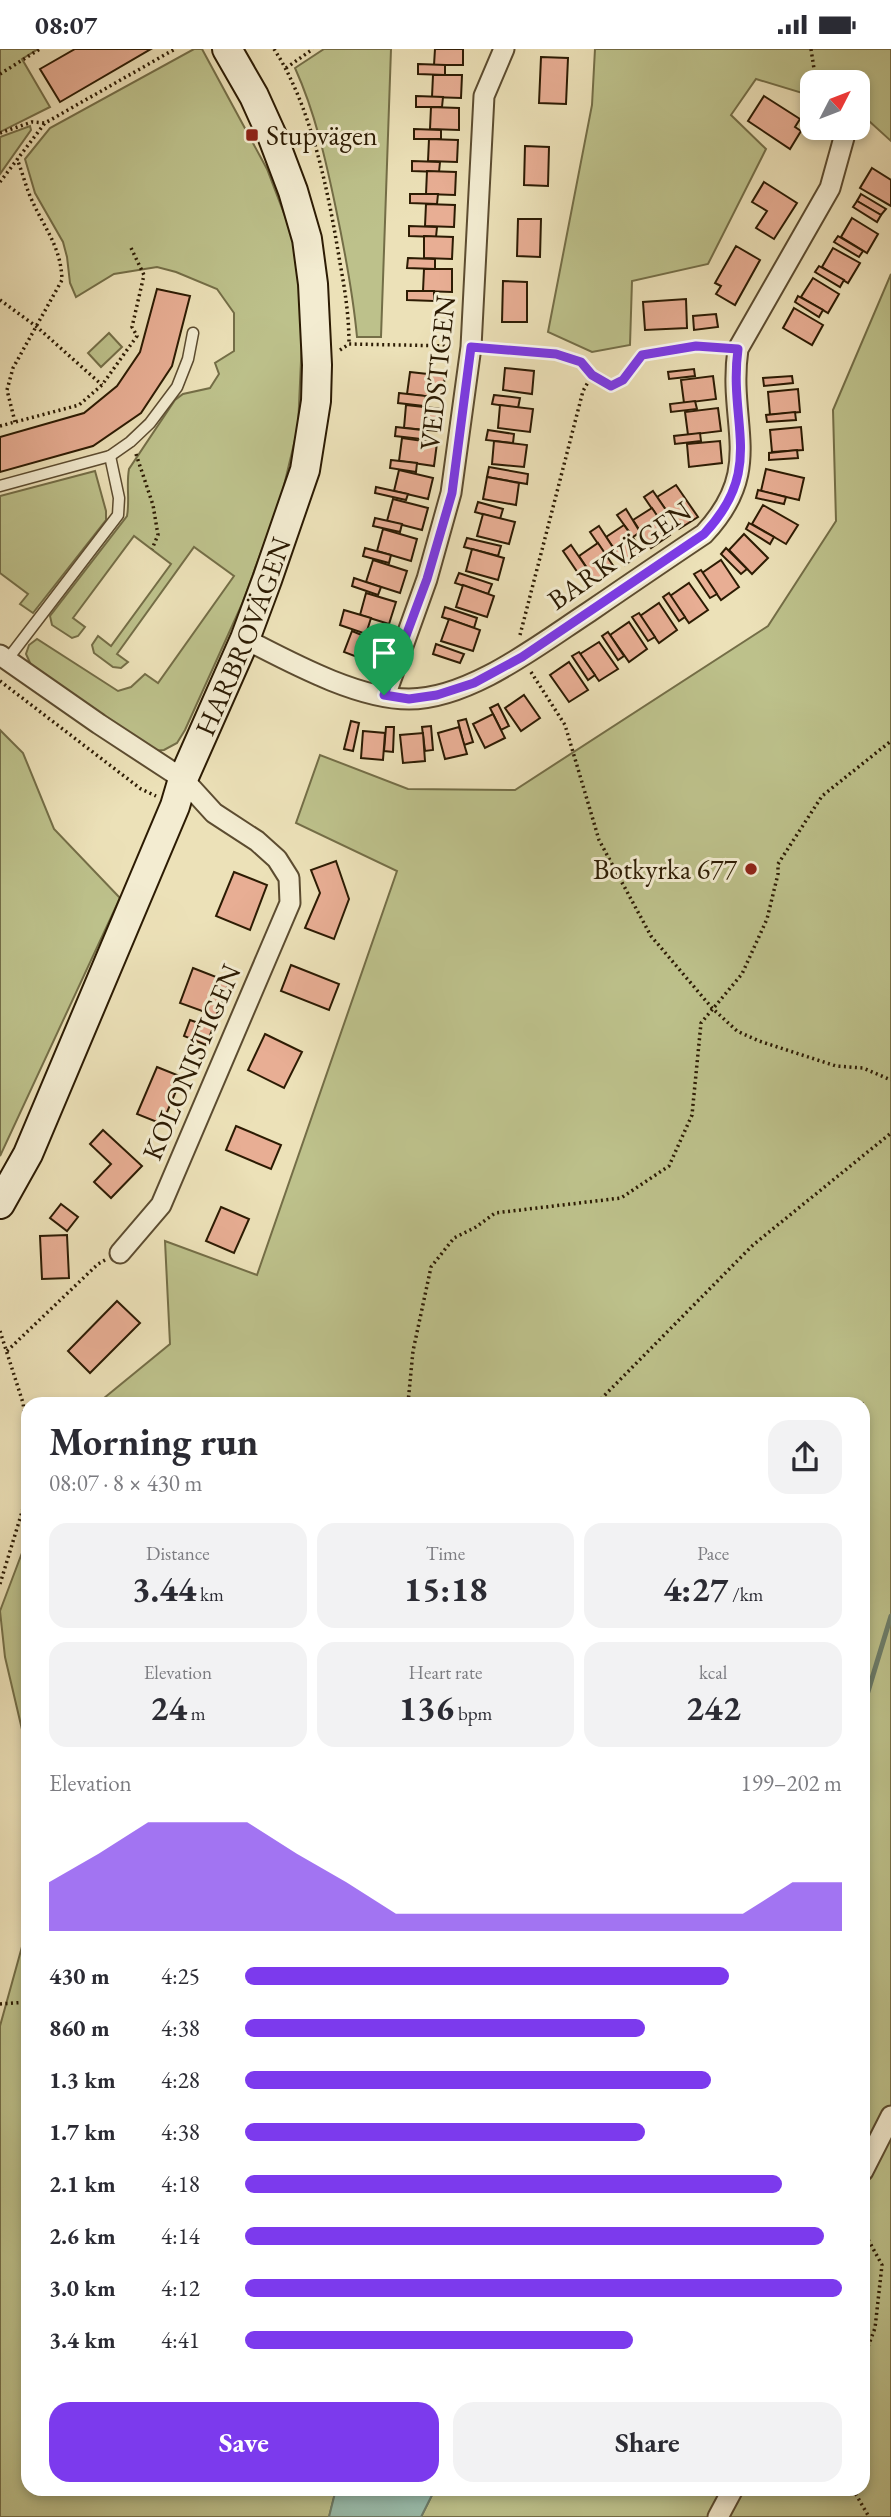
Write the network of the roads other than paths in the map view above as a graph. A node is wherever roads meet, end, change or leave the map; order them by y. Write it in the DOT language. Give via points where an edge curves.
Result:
graph roads {
  1 [pos="227,49"];
  2 [pos="504,49"];
  3 [pos="843,140"];
  4 [pos="193,333"];
  5 [pos="110,456"];
  6 [pos="0,487"];
  7 [pos="245,639"];
  8 [pos="4,657"];
  9 [pos="384,695"];
  10 [pos="183,779"];
  11 [pos="0,1204"];
  12 [pos="120,1253"];
  13 [pos="891,2116"];
  14 [pos="870,2157"];
  15 [pos="729,2496"];
  16 [pos="718,2517"];
  1 -- 7 [label="street, HARBROVÄGEN" via="273,138 307,239 317,365 304,470"];
  2 -- 9 [label="street, VEDSTIGEN" via="484,96 471,347 452,493 427,579"];
  3 -- 9 [label="street, BARKVÄGEN" via="830,188 738,349 734,373 742,454 735,488 719,518 704,534 522,657 474,683 409,699"];
  4 -- 5 [label="lane" via="177,387 150,423"];
  5 -- 6 [label="lane"];
  5 -- 8 [label="lane" via="118,515"];
  7 -- 9 [label="street, BARKVÄGEN" via="313,673"];
  7 -- 10 [label="street, HARBROVÄGEN"];
  8 -- 10 [label="street"];
  10 -- 11 [label="street, HARBROVÄGEN" via="29,1154"];
  10 -- 12 [label="street, KOLONISTIGEN" via="214,813 277,859 289,878 290,903 161,1205"];
  13 -- 14 [label="street"];
  15 -- 16 [label="street"];
}
